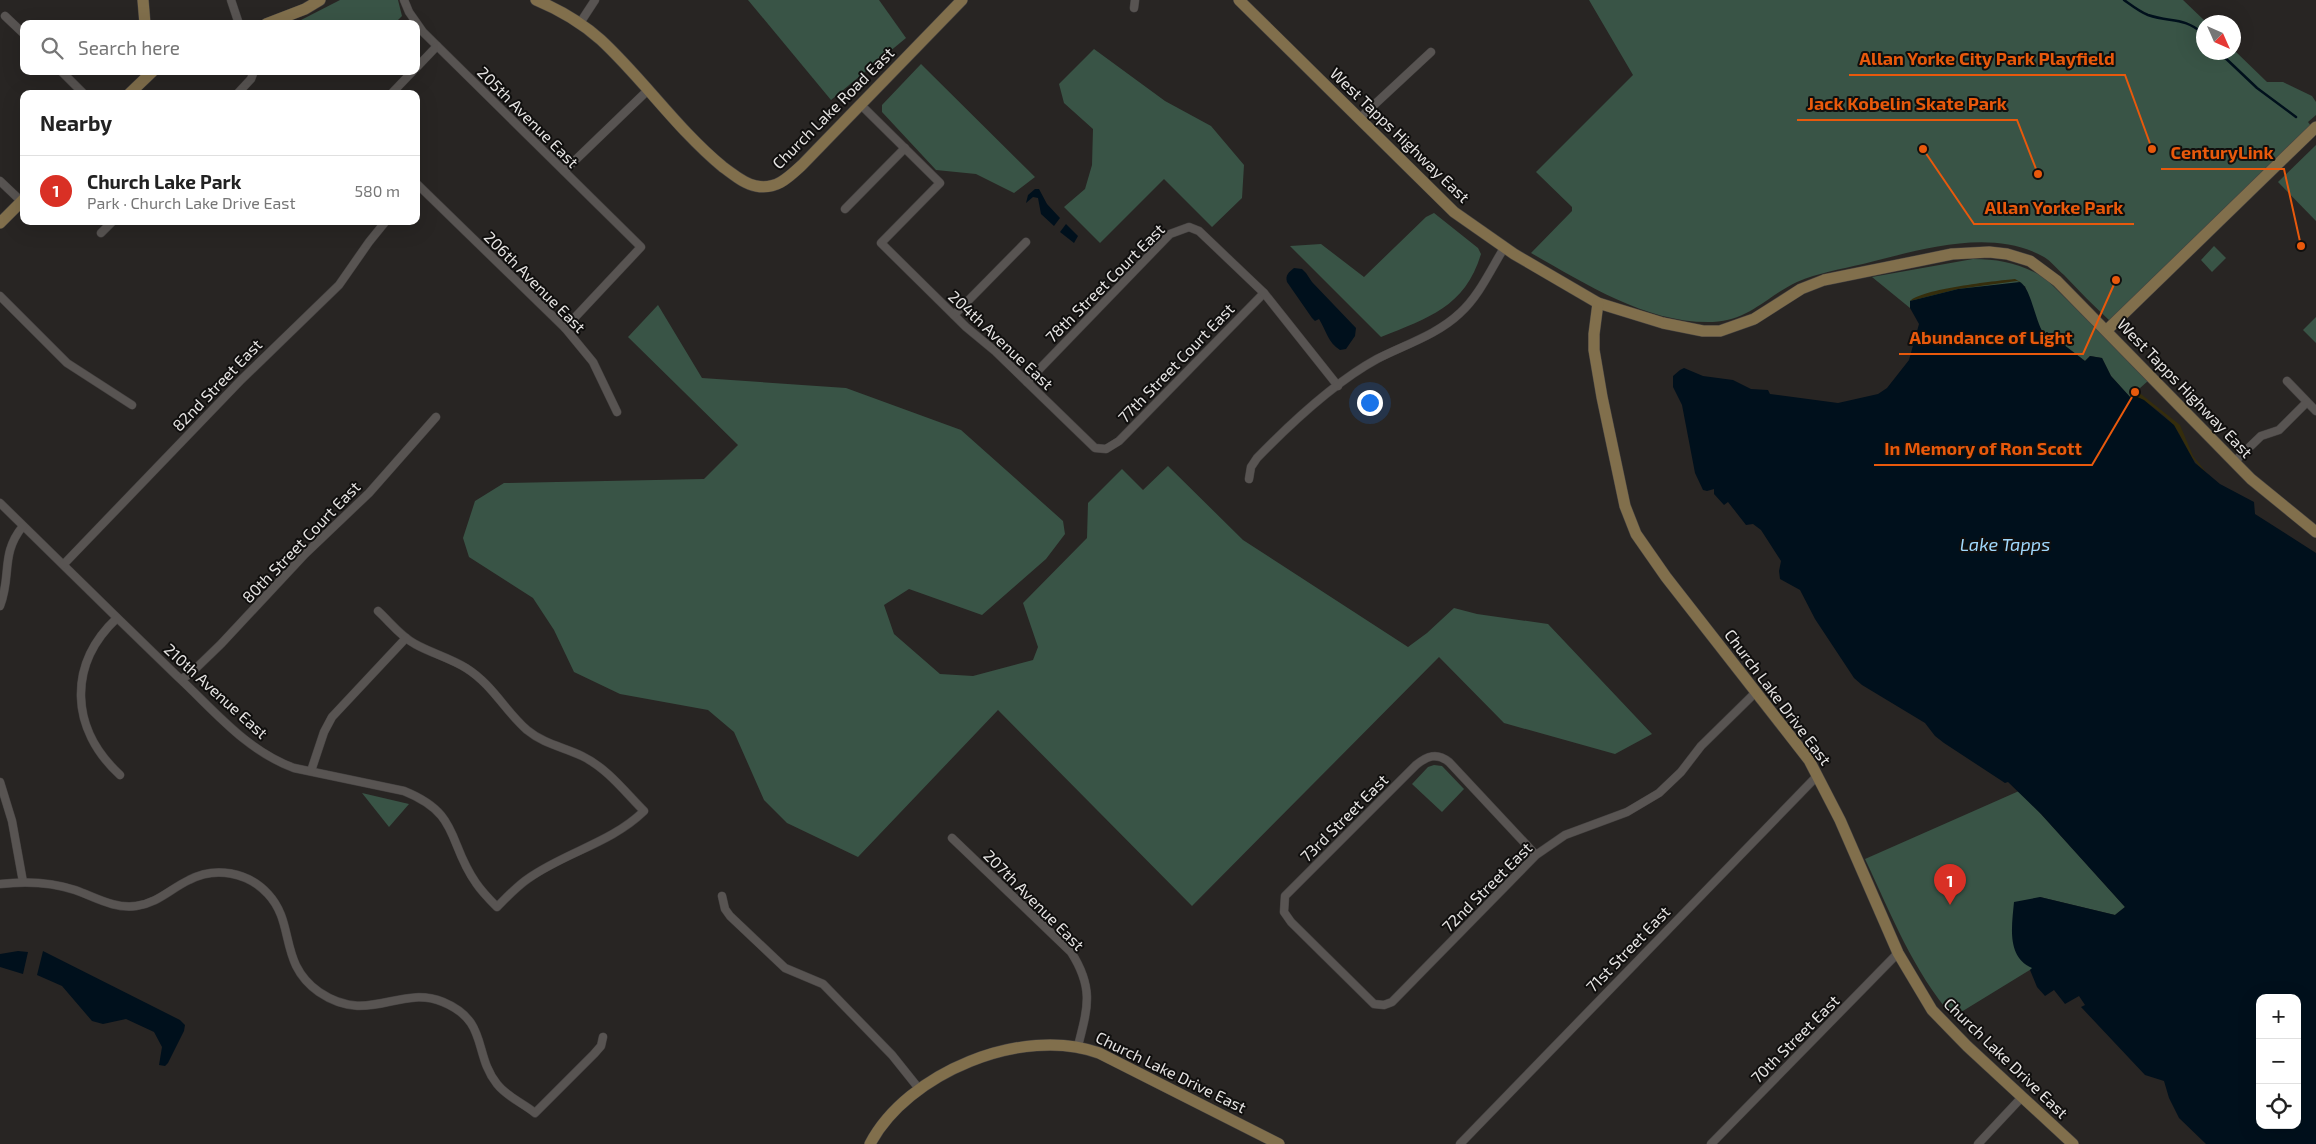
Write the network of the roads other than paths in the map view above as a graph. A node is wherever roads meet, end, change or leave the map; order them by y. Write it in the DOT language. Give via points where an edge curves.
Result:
graph roads {
  1 [pos="142,0"];
  2 [pos="231,0"];
  3 [pos="320,0"];
  4 [pos="404,0"];
  5 [pos="536,0"];
  6 [pos="595,0"];
  7 [pos="962,0"];
  8 [pos="1239,0"];
  9 [pos="5,16"];
  10 [pos="144,20"];
  11 [pos="238,20"];
  12 [pos="276,20"];
  13 [pos="414,20"];
  14 [pos="580,23"];
  15 [pos="420,27"];
  16 [pos="20,30"];
  17 [pos="437,46"];
  18 [pos="1431,52"];
  19 [pos="420,64"];
  20 [pos="65,75"];
  21 [pos="149,75"];
  22 [pos="252,75"];
  23 [pos="409,75"];
  24 [pos="80,90"];
  25 [pos="133,90"];
  26 [pos="240,90"];
  27 [pos="395,90"];
  28 [pos="647,91"];
  29 [pos="861,105"];
  30 [pos="1360,118"];
  31 [pos="2316,127"];
  32 [pos="905,148"];
  33 [pos="564,171"];
  34 [pos="0,182"];
  35 [pos="420,189"];
  36 [pos="20,198"];
  37 [pos="20,202"];
  38 [pos="845,209"];
  39 [pos="2,216"];
  40 [pos="109,225"];
  41 [pos="383,225"];
  42 [pos="101,233"];
  43 [pos="1026,242"];
  44 [pos="1504,248"];
  45 [pos="1264,293"];
  46 [pos="0,296"];
  47 [pos="1598,303"];
  48 [pos="954,315"];
  49 [pos="565,328"];
  50 [pos="2107,330"];
  51 [pos="2286,381"];
  52 [pos="1027,382"];
  53 [pos="1338,386"];
  54 [pos="2307,402"];
  55 [pos="132,405"];
  56 [pos="2316,411"];
  57 [pos="617,412"];
  58 [pos="436,417"];
  59 [pos="1106,449"];
  60 [pos="2234,462"];
  61 [pos="1249,479"];
  62 [pos="0,503"];
  63 [pos="24,526"];
  64 [pos="2316,532"];
  65 [pos="64,564"];
  66 [pos="2,575"];
  67 [pos="0,606"];
  68 [pos="378,611"];
  69 [pos="117,618"];
  70 [pos="406,638"];
  71 [pos="181,679"];
  72 [pos="1756,692"];
  73 [pos="311,771"];
  74 [pos="120,775"];
  75 [pos="1818,775"];
  76 [pos="0,782"];
  77 [pos="952,838"];
  78 [pos="1536,855"];
  79 [pos="22,882"];
  80 [pos="0,884"];
  81 [pos="722,896"];
  82 [pos="1898,953"];
  83 [pos="1384,1005"];
  84 [pos="603,1037"];
  85 [pos="1078,1046"];
  86 [pos="920,1090"];
  87 [pos="2022,1097"];
  88 [pos="870,1144"];
  89 [pos="1279,1144"];
  90 [pos="1460,1144"];
  91 [pos="1711,1144"];
  92 [pos="1978,1144"];
  93 [pos="2073,1144"];
  1 -- 10 [label="street"];
  2 -- 11 [label="street"];
  3 -- 12 [label="street"];
  4 -- 13 [label="street, 205th Avenue East"];
  5 -- 14 [label="street, Church Lake Road East"];
  6 -- 14 [label="street"];
  7 -- 29 [label="street, Church Lake Road East"];
  8 -- 30 [label="street, West Tapps Highway East"];
  9 -- 16 [label="street"];
  14 -- 28 [label="street, Church Lake Road East"];
  15 -- 17 [label="street, 205th Avenue East"];
  17 -- 19 [label="street"];
  17 -- 33 [label="street, 205th Avenue East"];
  18 -- 30 [label="street"];
  20 -- 24 [label="street"];
  21 -- 25 [label="street"];
  22 -- 26 [label="street"];
  23 -- 27 [label="street"];
  28 -- 29 [label="street, Church Lake Road East" via="706,153 743,182 758,187 771,187 786,180"];
  28 -- 33 [label="street"];
  29 -- 32 [label="street"];
  30 -- 44 [label="street, West Tapps Highway East" via="1437,197"];
  31 -- 50 [label="street"];
  32 -- 38 [label="street"];
  32 -- 48 [label="street, 204th Avenue East" via="940,184 881,243"];
  33 -- 49 [label="street, 205th Avenue East" via="641,247"];
  34 -- 36 [label="street"];
  35 -- 49 [label="street, 206th Avenue East"];
  37 -- 39 [label="street"];
  40 -- 42 [label="street"];
  41 -- 65 [label="street, 82nd Street East" via="339,285 241,380"];
  43 -- 48 [label="street"];
  44 -- 47 [label="street, West Tapps Highway East"];
  44 -- 53 [label="street" via="1459,314 1436,330 1376,360"];
  45 -- 52 [label="street, 78th Street Court East" via="1199,231 1182,228 1170,234"];
  45 -- 53 [label="street"];
  45 -- 59 [label="street, 77th Street Court East" via="1119,441"];
  46 -- 55 [label="street" via="68,363"];
  47 -- 50 [label="street, West Tapps Highway East" via="1663,323 1720,331 1754,320 1791,294 1818,282 1952,254 1989,252 2020,257 2039,266"];
  47 -- 72 [label="street, Church Lake Drive East" via="1594,350 1610,442 1629,519 1644,548"];
  48 -- 52 [label="street, 204th Avenue East"];
  49 -- 57 [label="street, 206th Avenue East" via="593,362"];
  50 -- 60 [label="street, West Tapps Highway East"];
  51 -- 54 [label="street"];
  52 -- 59 [label="street, 204th Avenue East" via="1090,444"];
  53 -- 61 [label="street" via="1286,428 1256,458"];
  54 -- 56 [label="street"];
  54 -- 60 [label="street" via="2278,430 2261,436"];
  58 -- 71 [label="street, 80th Street Court East" via="369,493 305,554 221,644"];
  60 -- 64 [label="street, West Tapps Highway East" via="2276,502"];
  62 -- 63 [label="street, 210th Avenue East"];
  63 -- 65 [label="street, 210th Avenue East"];
  63 -- 66 [label="street" via="12,540"];
  65 -- 69 [label="street, 210th Avenue East"];
  66 -- 67 [label="street"];
  68 -- 70 [label="street"];
  69 -- 71 [label="street, 210th Avenue East"];
  69 -- 74 [label="street" via="90,652 81,692 91,737"];
  70 -- 73 [label="street" via="332,717"];
  70 -- 73 [label="street, 210th Avenue East" via="465,667 480,678 526,729 538,738 598,766 644,811 604,840 528,879 497,907 476,884 450,826 429,804 404,791"];
  71 -- 73 [label="street, 210th Avenue East" via="248,743 279,762"];
  72 -- 75 [label="street, Church Lake Drive East"];
  72 -- 78 [label="street, 72nd Street East" via="1659,793 1627,812 1565,835"];
  75 -- 82 [label="street, Church Lake Drive East"];
  75 -- 90 [label="street, 71st Street East"];
  76 -- 79 [label="street" via="14,828"];
  77 -- 85 [label="street, 207th Avenue East" via="1071,952 1088,995"];
  78 -- 83 [label="street, 72nd Street East" via="1392,1002"];
  78 -- 83 [label="street, 73rd Street East" via="1444,758 1432,756 1416,765 1285,896 1283,907 1291,922 1374,1004"];
  79 -- 80 [label="street"];
  79 -- 84 [label="street" via="50,884 113,905 133,907 155,902 197,876 220,872 240,876 260,886 276,904 294,963 318,991 338,1002 357,1006 419,997 452,1007 473,1027 487,1067 497,1084 535,1113 594,1054"];
  81 -- 86 [label="street" via="730,916 785,968 823,984 892,1055"];
  82 -- 87 [label="street, Church Lake Drive East" via="1932,1010"];
  82 -- 91 [label="street, 70th Street East"];
  85 -- 86 [label="street, Church Lake Drive East" via="1052,1043 999,1051 958,1068"];
  85 -- 89 [label="street, Church Lake Drive East" via="1099,1053"];
  86 -- 88 [label="street, Church Lake Drive East" via="883,1123"];
  87 -- 92 [label="street"];
  87 -- 93 [label="street, Church Lake Drive East"];
}
